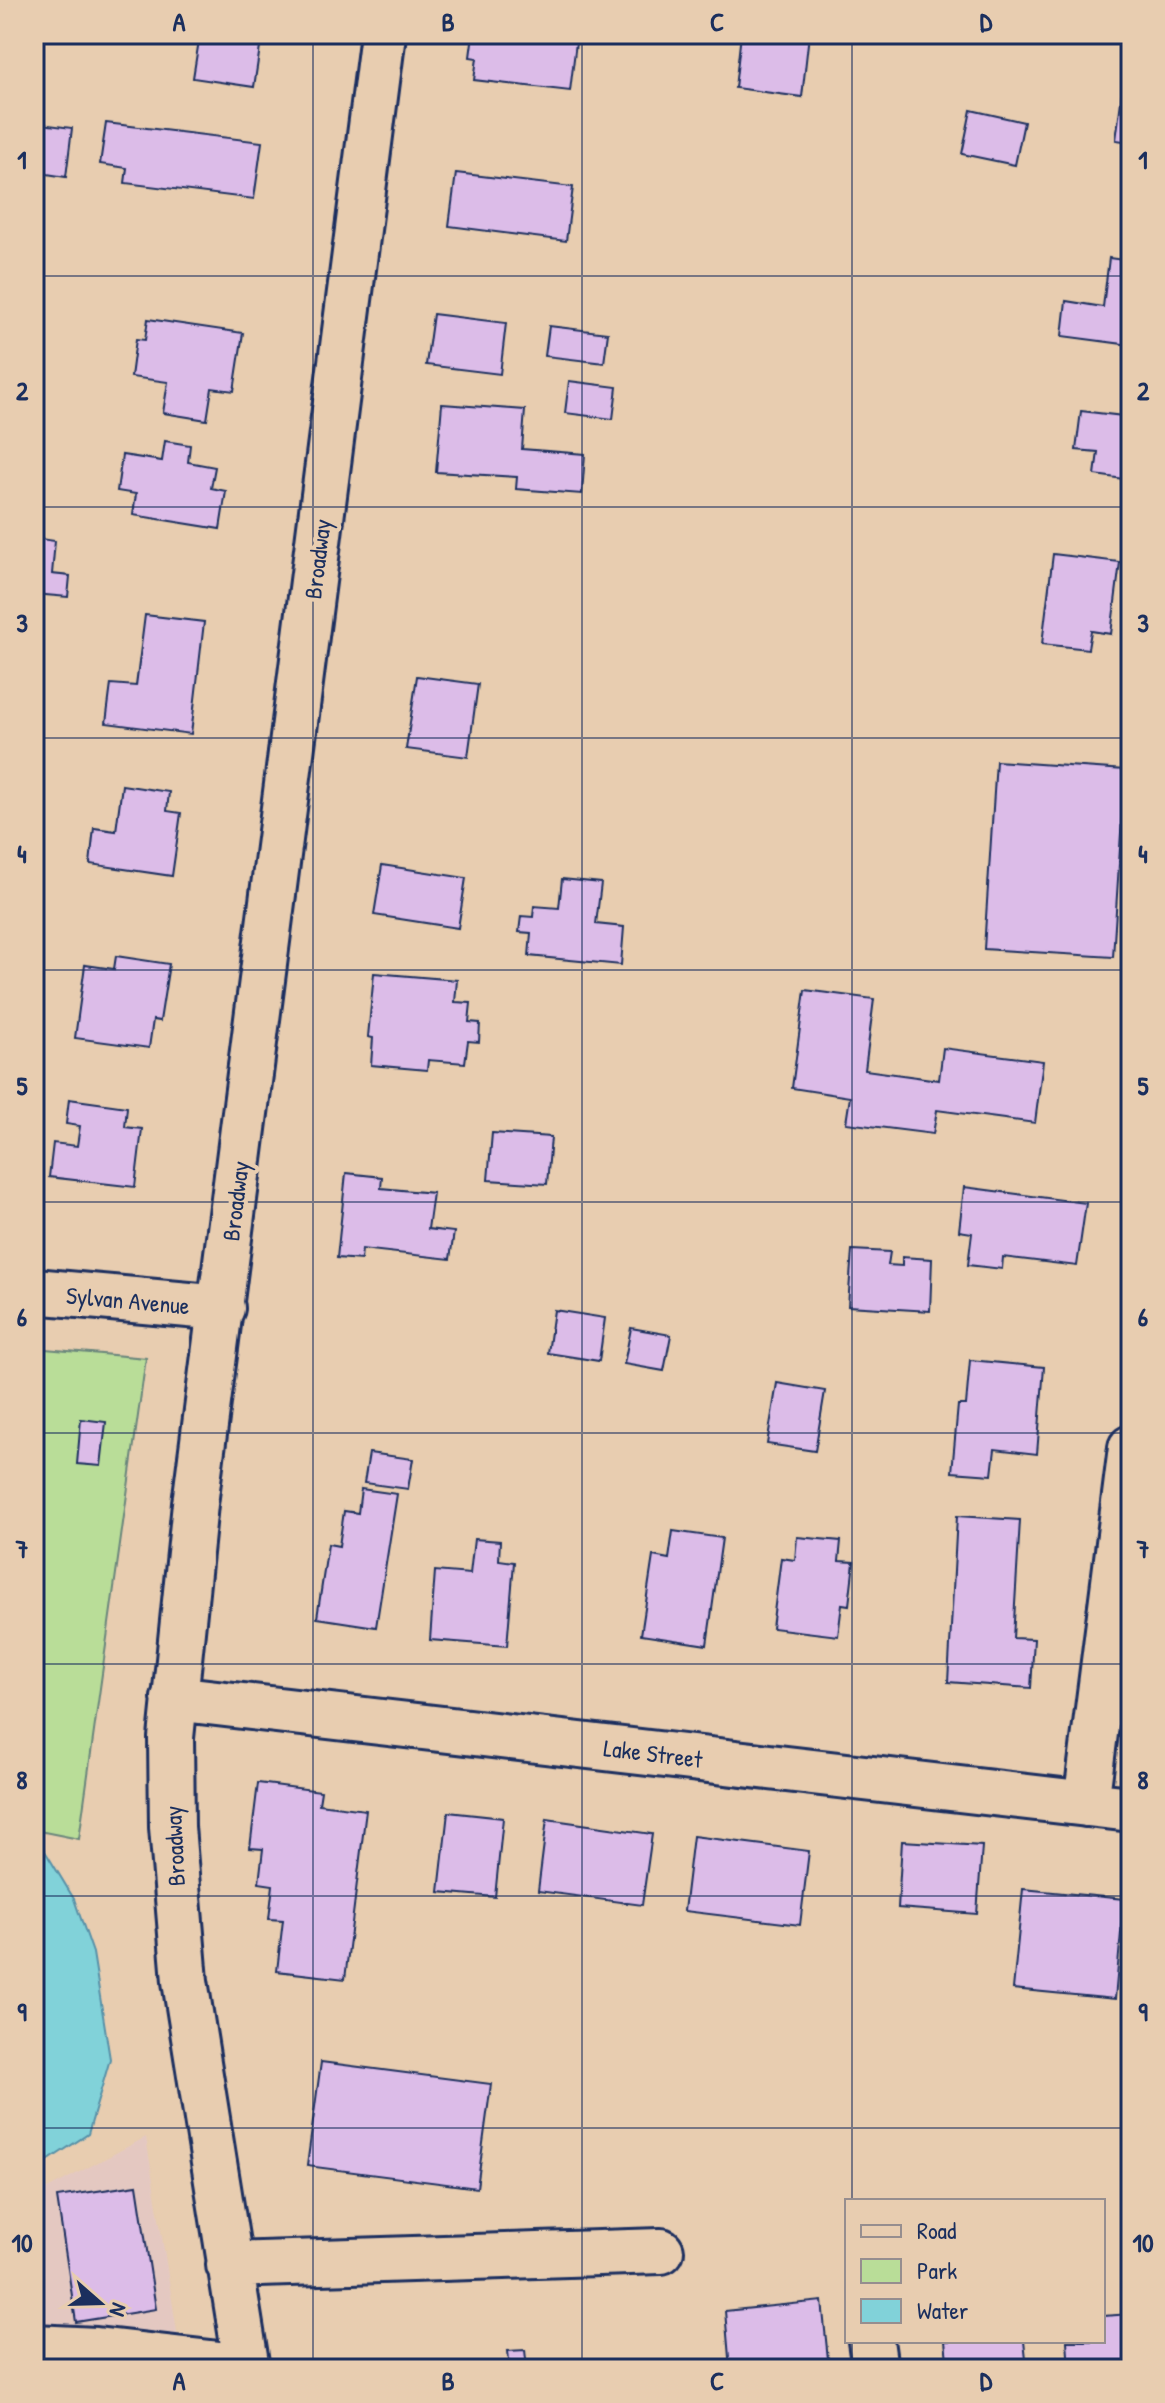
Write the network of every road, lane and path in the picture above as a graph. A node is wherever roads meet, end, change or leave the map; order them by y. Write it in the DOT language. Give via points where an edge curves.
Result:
graph roads {
  1 [pos="383,34"];
  2 [pos="34,1291"];
  3 [pos="222,1308"];
  4 [pos="1131,1448"];
  5 [pos="174,1698"];
  6 [pos="1086,1804"];
  7 [pos="1131,1809"];
  8 [pos="661,2251"];
  9 [pos="229,2265"];
  10 [pos="871,2343"];
  11 [pos="34,2347"];
  12 [pos="246,2368"];
  13 [pos="875,2369"];
  1 -- 3 [label="street, Broadway"];
  2 -- 3 [label="street, Sylvan Avenue"];
  3 -- 5 [label="street, Broadway"];
  4 -- 6 [label="street"];
  5 -- 6 [label="street, Lake Street"];
  5 -- 9 [label="street, Broadway" via="172,1827 185,1981"];
  6 -- 7 [label="street, Lake Street"];
  8 -- 9 [label="street"];
  9 -- 12 [label="street, Broadway"];
  10 -- 13 [label="street"];
  11 -- 12 [label="street"];
}
